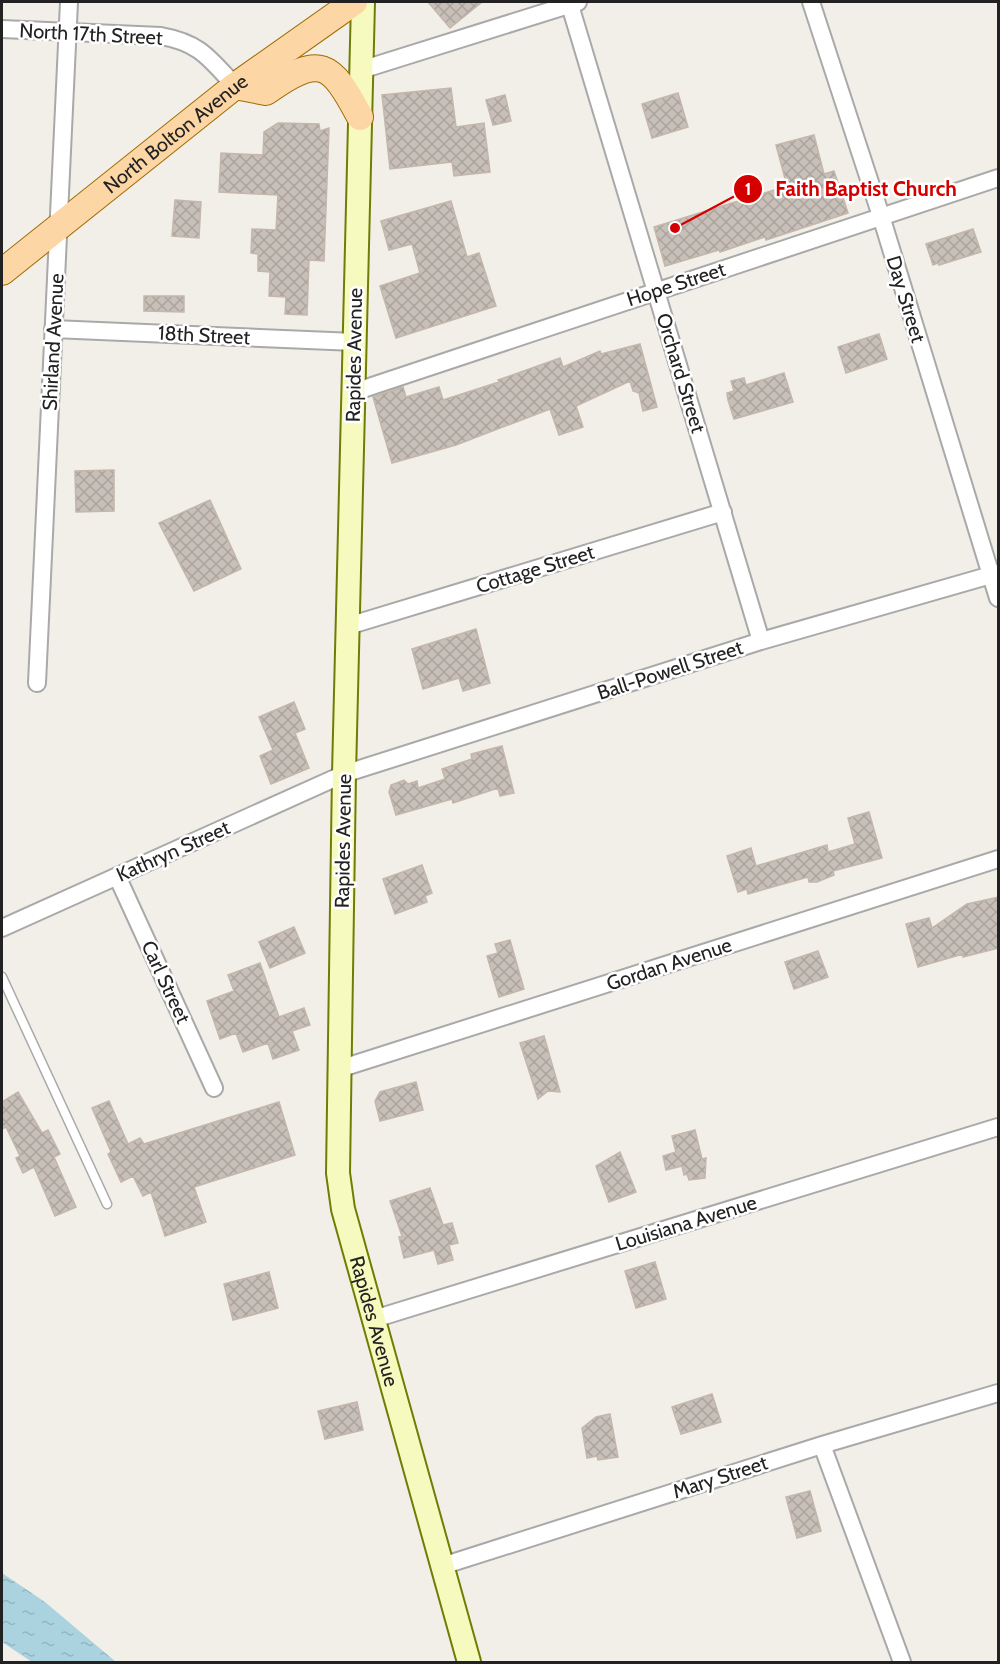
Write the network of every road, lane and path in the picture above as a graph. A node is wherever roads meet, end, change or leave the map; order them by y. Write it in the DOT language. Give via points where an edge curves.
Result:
graph roads {
  1 [pos="69,2"];
  2 [pos="354,2"];
  3 [pos="363,2"];
  4 [pos="573,2"];
  5 [pos="811,2"];
  6 [pos="2,29"];
  7 [pos="67,31"];
  8 [pos="361,70"];
  9 [pos="235,86"];
  10 [pos="360,117"];
  11 [pos="999,178"];
  12 [pos="881,216"];
  13 [pos="57,227"];
  14 [pos="2,272"];
  15 [pos="657,290"];
  16 [pos="54,329"];
  17 [pos="355,342"];
  18 [pos="354,392"];
  19 [pos="723,512"];
  20 [pos="995,574"];
  21 [pos="999,598"];
  22 [pos="348,626"];
  23 [pos="761,641"];
  24 [pos="37,683"];
  25 [pos="344,774"];
  26 [pos="999,859"];
  27 [pos="117,876"];
  28 [pos="2,928"];
  29 [pos="2,977"];
  30 [pos="339,1069"];
  31 [pos="214,1088"];
  32 [pos="999,1127"];
  33 [pos="106,1204"];
  34 [pos="374,1319"];
  35 [pos="999,1393"];
  36 [pos="822,1445"];
  37 [pos="442,1566"];
  38 [pos="469,1662"];
  39 [pos="902,1662"];
  1 -- 7 [label="street, Shirland Avenue"];
  2 -- 9 [label="main road, North Bolton Avenue"];
  3 -- 8 [label="main road, Rapides Avenue"];
  4 -- 8 [label="street"];
  4 -- 15 [label="street, Orchard Street"];
  5 -- 12 [label="street, Day Street"];
  6 -- 7 [label="street, North 17th Street"];
  7 -- 9 [label="street, North 17th Street" via="184,40 203,52"];
  7 -- 13 [label="street, Shirland Avenue"];
  8 -- 10 [label="main road, Rapides Avenue"];
  9 -- 10 [label="main road" via="266,92 295,73 311,68 329,72 341,81"];
  9 -- 13 [label="main road, North Bolton Avenue"];
  10 -- 17 [label="main road, Rapides Avenue"];
  11 -- 12 [label="street, Hope Street"];
  12 -- 15 [label="street, Hope Street"];
  12 -- 20 [label="street, Day Street"];
  13 -- 14 [label="main road, North Bolton Avenue"];
  13 -- 16 [label="street, Shirland Avenue"];
  15 -- 18 [label="street, Hope Street"];
  15 -- 19 [label="street, Orchard Street"];
  16 -- 17 [label="street, 18th Street"];
  16 -- 24 [label="street, Shirland Avenue"];
  17 -- 18 [label="main road, Rapides Avenue"];
  18 -- 22 [label="main road, Rapides Avenue"];
  19 -- 22 [label="street, Cottage Street"];
  19 -- 23 [label="street, Orchard Street"];
  20 -- 21 [label="street, Day Street"];
  20 -- 23 [label="street, Ball-Powell Street"];
  22 -- 25 [label="main road, Rapides Avenue"];
  23 -- 25 [label="street, Ball-Powell Street"];
  25 -- 27 [label="street, Kathryn Street"];
  25 -- 30 [label="main road, Rapides Avenue"];
  26 -- 30 [label="street, Gordan Avenue"];
  27 -- 28 [label="street, Kathryn Street"];
  27 -- 31 [label="street, Carl Street"];
  29 -- 33 [label="lane"];
  30 -- 34 [label="main road, Rapides Avenue" via="337,1131 343,1209"];
  32 -- 34 [label="street, Louisiana Avenue"];
  34 -- 37 [label="main road, Rapides Avenue"];
  35 -- 36 [label="street, Mary Street"];
  36 -- 37 [label="street, Mary Street"];
  36 -- 39 [label="street"];
  37 -- 38 [label="main road, Rapides Avenue"];
}
